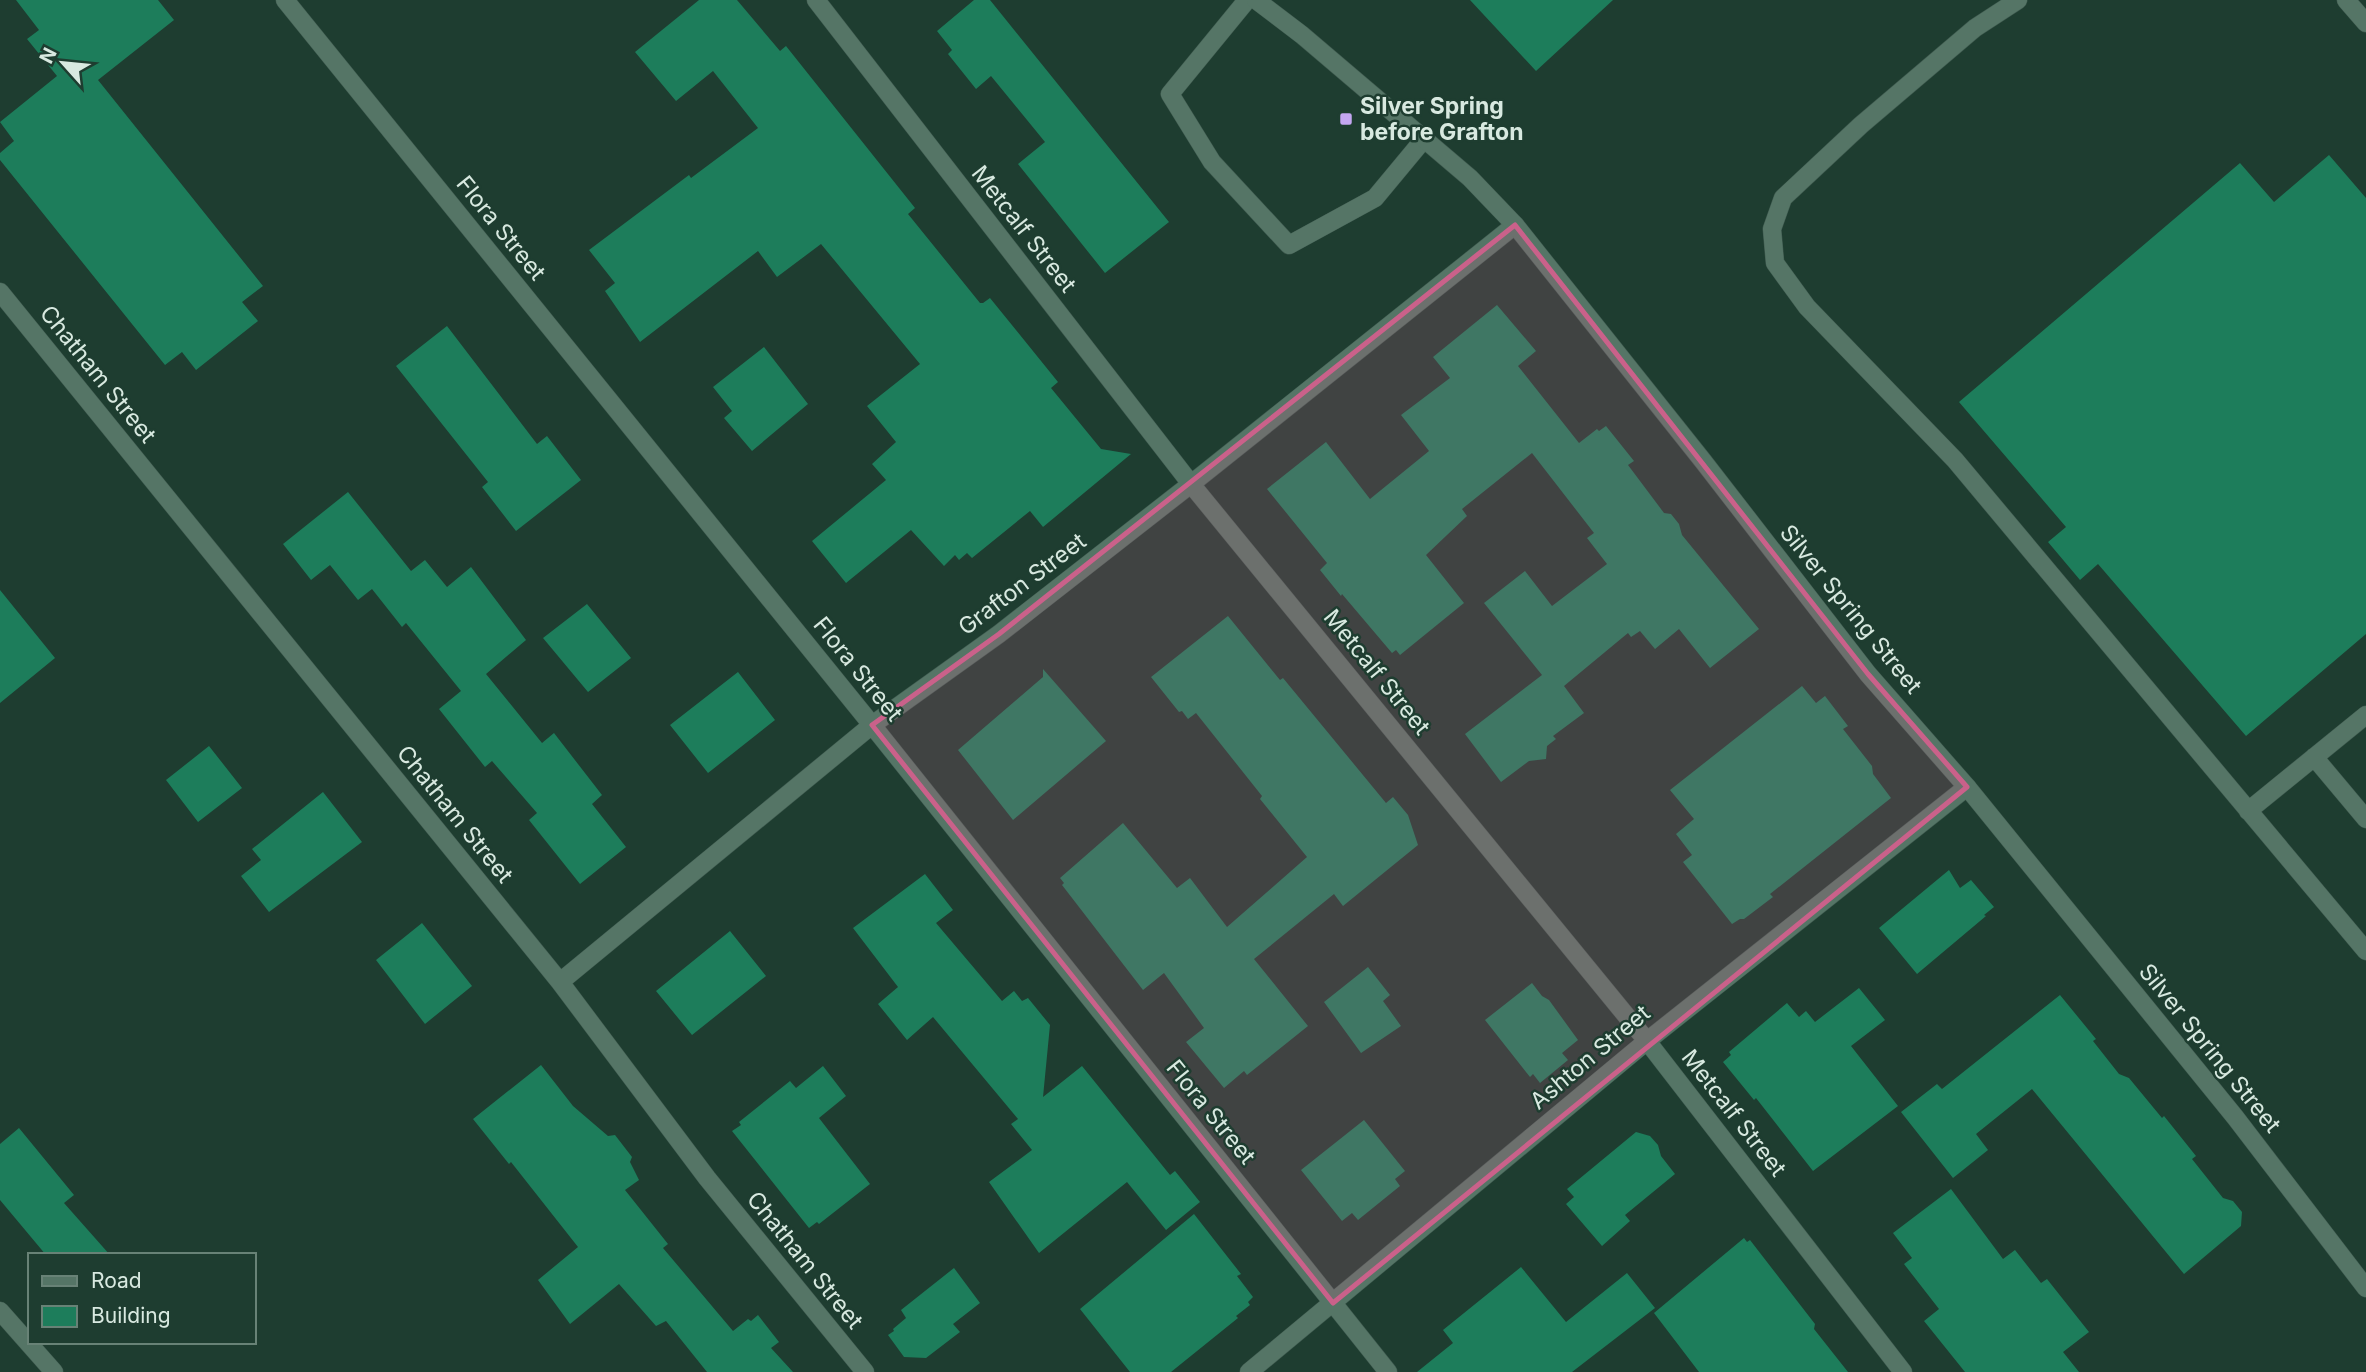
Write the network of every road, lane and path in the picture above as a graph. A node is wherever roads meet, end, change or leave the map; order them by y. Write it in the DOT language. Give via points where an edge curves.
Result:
graph roads {
  1 [pos="285,0"];
  2 [pos="816,0"];
  3 [pos="1247,0"];
  4 [pos="1256,0"];
  5 [pos="2018,0"];
  6 [pos="2346,0"];
  7 [pos="2366,23"];
  8 [pos="1424,139"];
  9 [pos="1515,225"];
  10 [pos="0,292"];
  11 [pos="1191,484"];
  12 [pos="2366,715"];
  13 [pos="872,726"];
  14 [pos="2314,757"];
  15 [pos="1967,786"];
  16 [pos="2248,811"];
  17 [pos="2366,819"];
  18 [pos="2366,951"];
  19 [pos="560,982"];
  20 [pos="1647,1041"];
  21 [pos="2366,1288"];
  22 [pos="1332,1303"];
  23 [pos="0,1311"];
  24 [pos="28,1343"];
  25 [pos="29,1344"];
  26 [pos="54,1372"];
  27 [pos="865,1372"];
  28 [pos="1249,1372"];
  29 [pos="1388,1372"];
  30 [pos="1903,1372"];
  1 -- 13 [label="street, Flora Street"];
  2 -- 11 [label="street, Metcalf Street"];
  3 -- 8 [label="street" via="1170,94 1212,162 1289,246 1375,198"];
  4 -- 8 [label="street, Silver Spring Street"];
  5 -- 16 [label="street" via="1975,28 1783,198 1772,229 1775,263 1807,307 1955,460"];
  6 -- 7 [label="street"];
  8 -- 9 [label="street, Silver Spring Street"];
  9 -- 11 [label="street, Grafton Street"];
  9 -- 15 [label="street, Silver Spring Street" via="1868,674"];
  10 -- 19 [label="street, Chatham Street"];
  11 -- 13 [label="street, Grafton Street"];
  11 -- 20 [label="street, Metcalf Street"];
  12 -- 14 [label="street"];
  13 -- 19 [label="street, Grafton Street"];
  13 -- 22 [label="street, Flora Street"];
  14 -- 16 [label="street"];
  14 -- 17 [label="street"];
  15 -- 20 [label="street, Ashton Street"];
  15 -- 21 [label="street, Silver Spring Street" via="2235,1117"];
  16 -- 18 [label="street"];
  19 -- 27 [label="street, Chatham Street" via="707,1178"];
  20 -- 22 [label="street, Ashton Street"];
  20 -- 30 [label="street, Metcalf Street"];
  22 -- 28 [label="street, Ashton Street"];
  22 -- 29 [label="street, Flora Street"];
  23 -- 24 [label="street"];
  25 -- 26 [label="street"];
}
